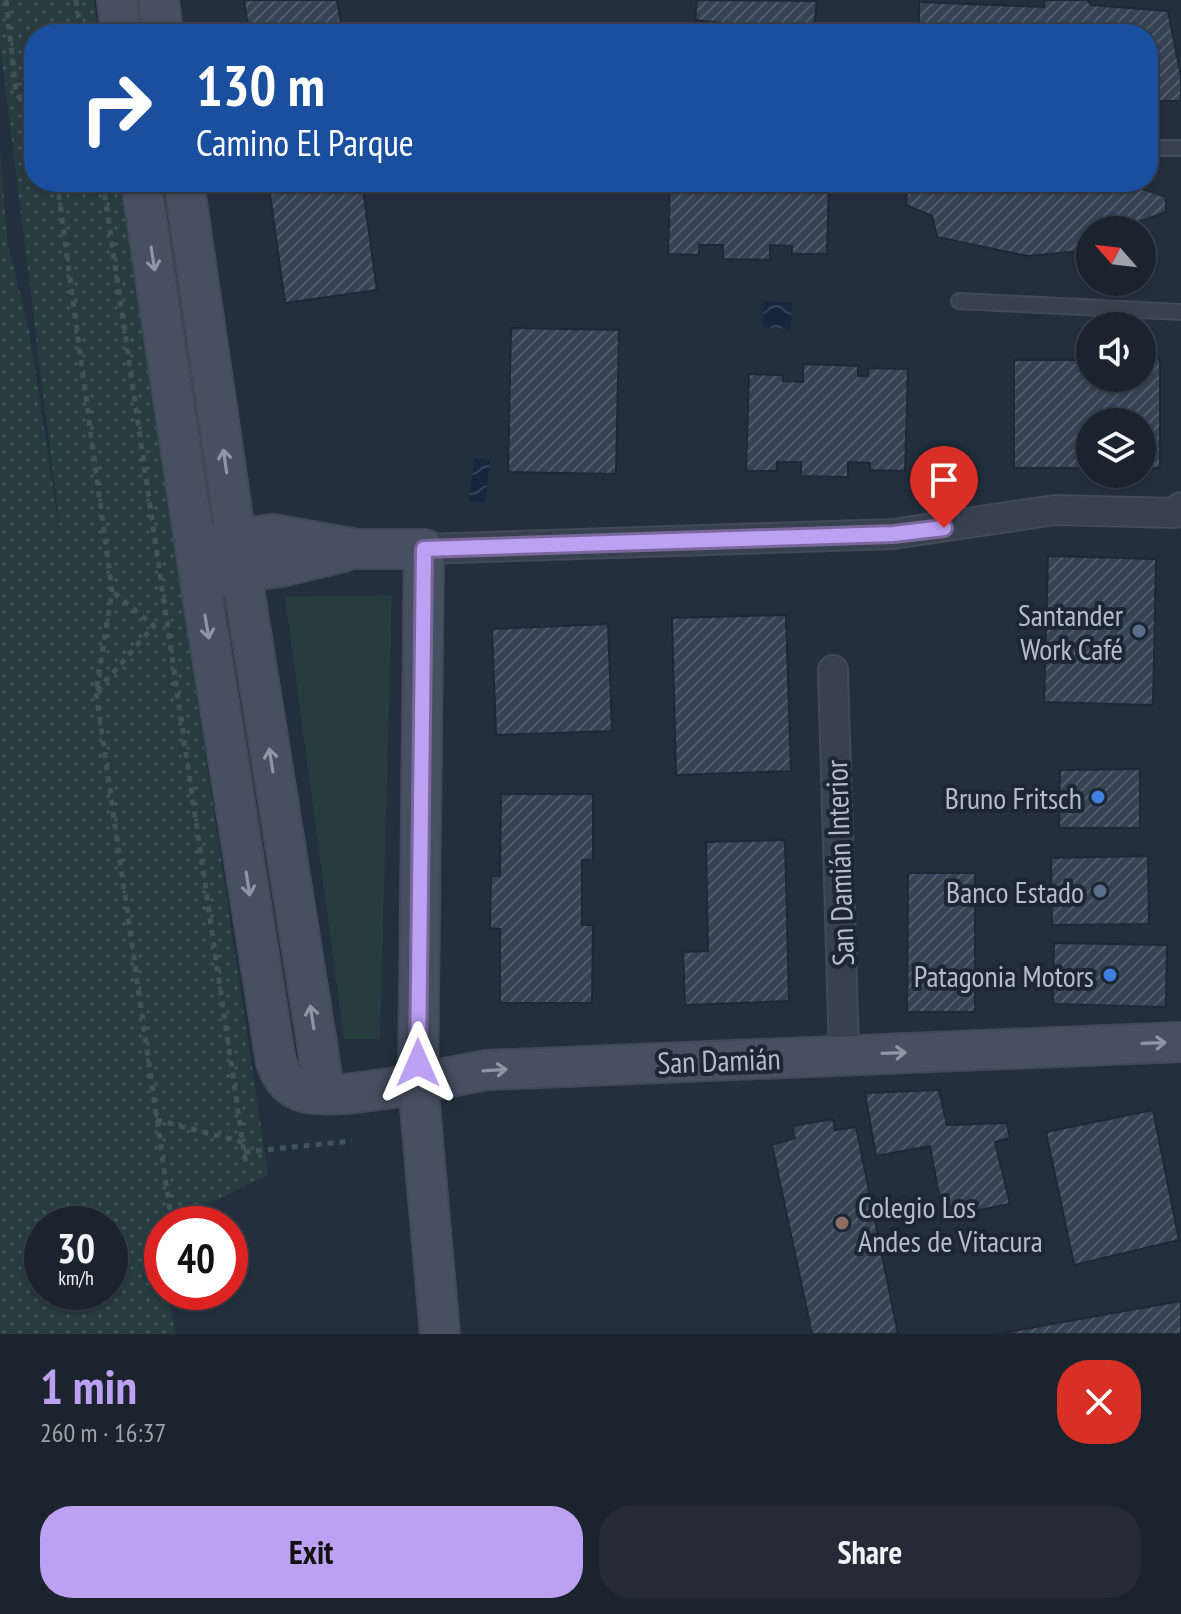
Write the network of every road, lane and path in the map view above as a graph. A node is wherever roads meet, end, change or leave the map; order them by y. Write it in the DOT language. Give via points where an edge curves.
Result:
graph roads {
  1 [pos="6,0"];
  2 [pos="76,0"];
  3 [pos="117,0"];
  4 [pos="159,0"];
  5 [pos="80,24"];
  6 [pos="120,24"];
  7 [pos="162,24"];
  8 [pos="24,104"];
  9 [pos="1158,148"];
  10 [pos="1181,148"];
  11 [pos="58,192"];
  12 [pos="104,192"];
  13 [pos="142,192"];
  14 [pos="185,192"];
  15 [pos="959,301"];
  16 [pos="1181,312"];
  17 [pos="1179,514"];
  18 [pos="424,549"];
  19 [pos="239,555"];
  20 [pos="198,562"];
  21 [pos="112,591"];
  22 [pos="833,670"];
  23 [pos="96,692"];
  24 [pos="1181,1042"];
  25 [pos="844,1055"];
  26 [pos="418,1084"];
  27 [pos="325,1094"];
  28 [pos="156,1120"];
  29 [pos="352,1141"];
  30 [pos="243,1142"];
  31 [pos="244,1152"];
  32 [pos="246,1166"];
  33 [pos="169,1206"];
  34 [pos="440,1334"];
  1 -- 8 [label="path" via="16,91"];
  2 -- 5 [label="path"];
  3 -- 6 [label="street"];
  4 -- 7 [label="street"];
  9 -- 10 [label="lane"];
  11 -- 21 [label="path"];
  12 -- 30 [label="path"];
  13 -- 20 [label="street, one-way"];
  19 -- 14 [label="street, one-way"];
  15 -- 16 [label="lane"];
  17 -- 18 [label="street" via="1055,510 893,534"];
  18 -- 19 [label="street" via="357,549 280,567"];
  18 -- 26 [label="street"];
  19 -- 20 [label="street"];
  27 -- 19 [label="street, one-way"];
  20 -- 27 [label="street, San Damián, one-way" via="276,1062 280,1074 299,1091"];
  21 -- 23 [label="path"];
  21 -- 23 [label="path" via="154,626"];
  22 -- 25 [label="street, San Damián Interior"];
  23 -- 28 [label="path"];
  25 -- 24 [label="street, San Damián, one-way"];
  26 -- 25 [label="street, San Damián, one-way" via="487,1070"];
  26 -- 27 [label="street, San Damián"];
  26 -- 34 [label="street"];
  28 -- 30 [label="path"];
  28 -- 33 [label="path"];
  29 -- 31 [label="path"];
  30 -- 31 [label="path"];
  31 -- 32 [label="path"];
}
